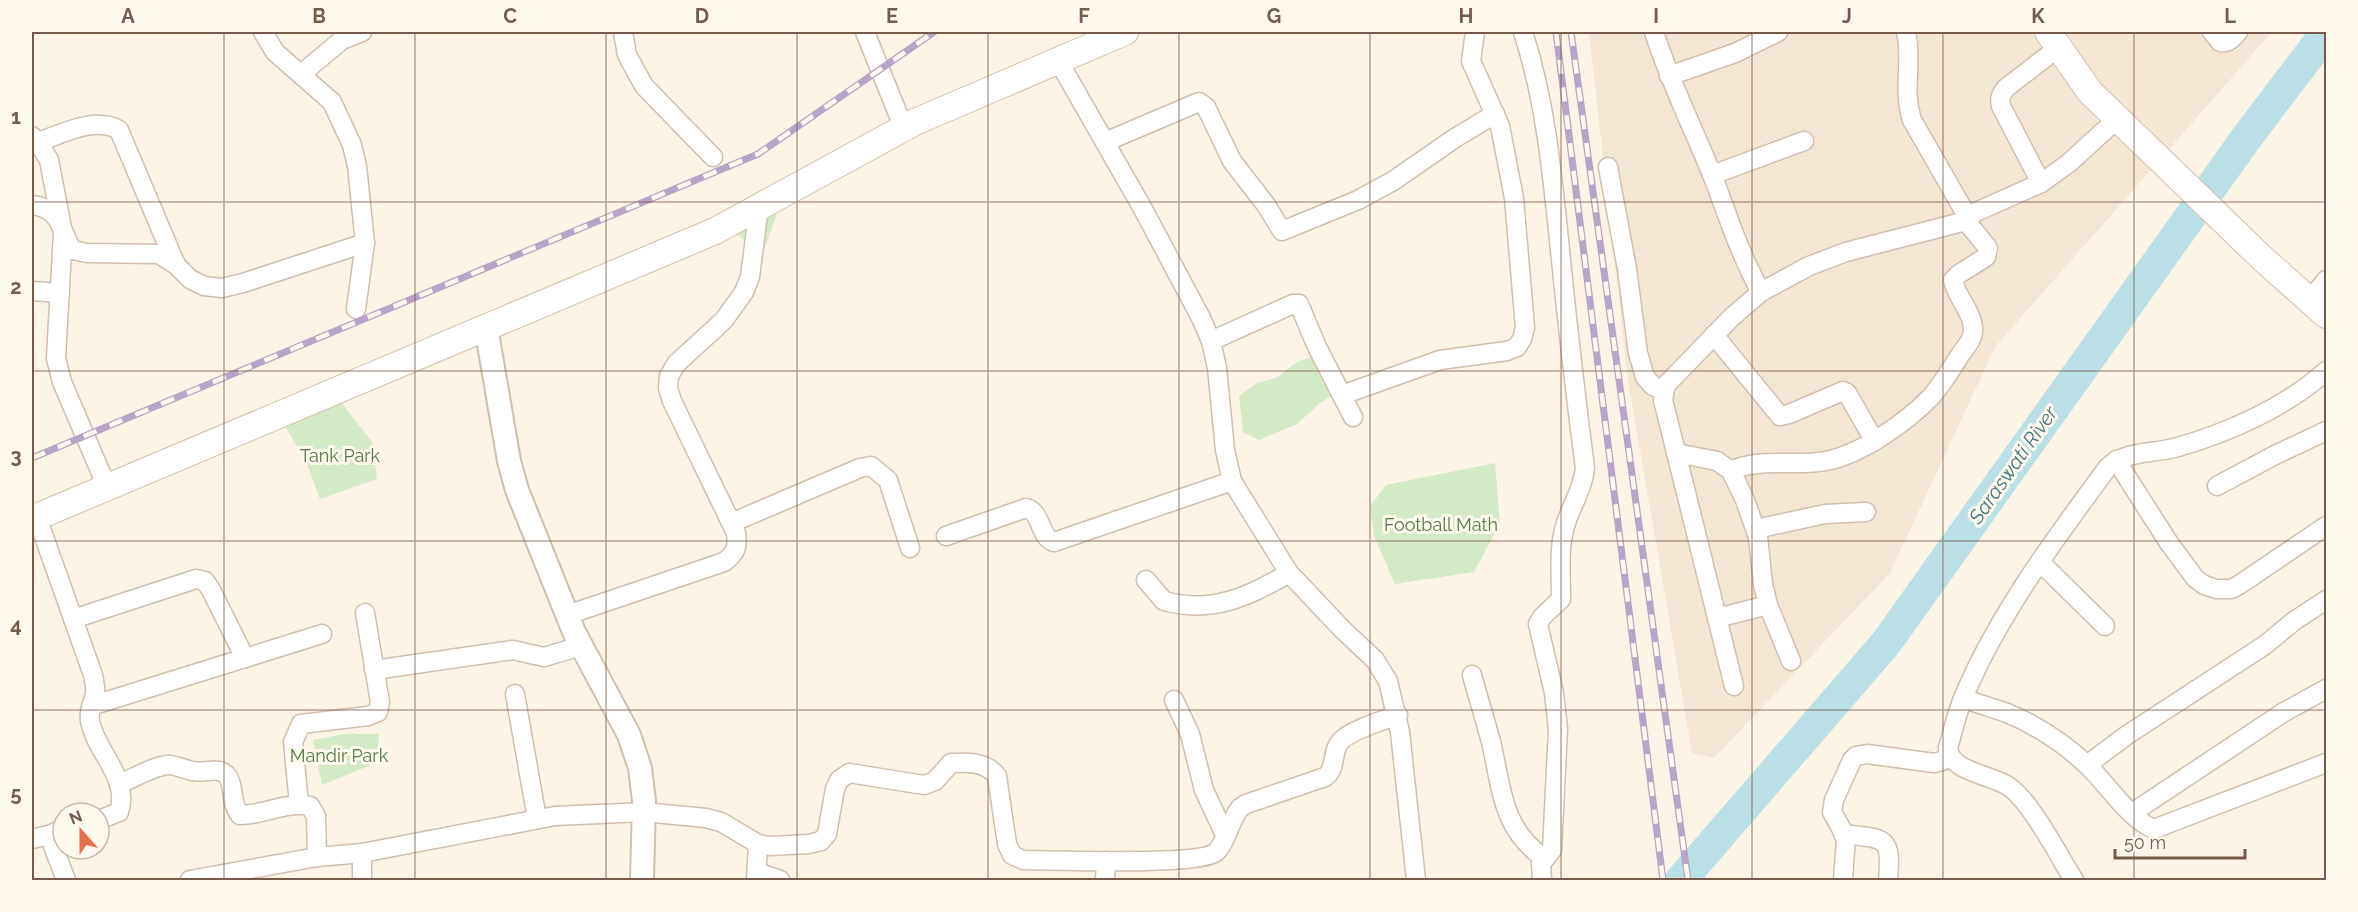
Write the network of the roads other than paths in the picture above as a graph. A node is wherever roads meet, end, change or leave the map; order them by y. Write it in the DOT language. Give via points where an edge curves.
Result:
graph roads {
  1 [pos="263,32"];
  2 [pos="362,32"];
  3 [pos="623,32"];
  4 [pos="865,32"];
  5 [pos="1125,32"];
  6 [pos="1475,32"];
  7 [pos="1523,32"];
  8 [pos="1654,32"];
  9 [pos="1778,32"];
  10 [pos="1906,32"];
  11 [pos="2212,32"];
  12 [pos="2238,32"];
  13 [pos="2053,39"];
  14 [pos="1059,62"];
  15 [pos="301,75"];
  16 [pos="1669,76"];
  17 [pos="1495,114"];
  18 [pos="2117,119"];
  19 [pos="904,129"];
  20 [pos="35,139"];
  21 [pos="1804,141"];
  22 [pos="1105,142"];
  23 [pos="713,158"];
  24 [pos="1608,167"];
  25 [pos="1712,175"];
  26 [pos="2041,183"];
  27 [pos="32,205"];
  28 [pos="759,207"];
  29 [pos="1966,218"];
  30 [pos="63,233"];
  31 [pos="365,243"];
  32 [pos="176,265"];
  33 [pos="2326,280"];
  34 [pos="32,291"];
  35 [pos="1761,292"];
  36 [pos="60,293"];
  37 [pos="2318,308"];
  38 [pos="356,309"];
  39 [pos="486,327"];
  40 [pos="1714,335"];
  41 [pos="1211,341"];
  42 [pos="2326,371"];
  43 [pos="1664,392"];
  44 [pos="1342,396"];
  45 [pos="1353,417"];
  46 [pos="2326,431"];
  47 [pos="1874,440"];
  48 [pos="1676,453"];
  49 [pos="2116,460"];
  50 [pos="1731,471"];
  51 [pos="1232,481"];
  52 [pos="2217,486"];
  53 [pos="107,487"];
  54 [pos="1866,512"];
  55 [pos="34,518"];
  56 [pos="731,523"];
  57 [pos="2326,526"];
  58 [pos="1756,529"];
  59 [pos="946,536"];
  60 [pos="910,548"];
  61 [pos="2040,562"];
  62 [pos="1289,573"];
  63 [pos="1146,580"];
  64 [pos="2326,600"];
  65 [pos="1768,605"];
  66 [pos="365,613"];
  67 [pos="567,615"];
  68 [pos="1717,618"];
  69 [pos="73,619"];
  70 [pos="2104,626"];
  71 [pos="322,634"];
  72 [pos="581,646"];
  73 [pos="245,658"];
  74 [pos="1791,661"];
  75 [pos="375,670"];
  76 [pos="1472,675"];
  77 [pos="1734,686"];
  78 [pos="2326,689"];
  79 [pos="515,694"];
  80 [pos="1963,698"];
  81 [pos="1174,700"];
  82 [pos="90,706"];
  83 [pos="1398,714"];
  84 [pos="1949,754"];
  85 [pos="2326,763"];
  86 [pos="2087,765"];
  87 [pos="120,784"];
  88 [pos="299,804"];
  89 [pos="644,812"];
  90 [pos="2132,813"];
  91 [pos="111,815"];
  92 [pos="537,819"];
  93 [pos="51,833"];
  94 [pos="1843,834"];
  95 [pos="1225,835"];
  96 [pos="32,838"];
  97 [pos="758,844"];
  98 [pos="362,853"];
  99 [pos="317,856"];
  100 [pos="1545,859"];
  101 [pos="59,861"];
  102 [pos="1106,861"];
  103 [pos="756,876"];
  104 [pos="66,880"];
  105 [pos="190,880"];
  106 [pos="363,880"];
  107 [pos="642,880"];
  108 [pos="780,880"];
  109 [pos="1105,880"];
  110 [pos="1416,880"];
  111 [pos="1542,880"];
  112 [pos="1843,880"];
  113 [pos="1888,880"];
  114 [pos="2074,880"];
  1 -- 15 [label="street" via="275,52"];
  2 -- 15 [label="street" via="342,40"];
  3 -- 23 [label="street" via="627,55 644,86"];
  4 -- 19 [label="street"];
  5 -- 14 [label="main road"];
  6 -- 17 [label="street" via="1471,61"];
  7 -- 100 [label="street" via="1553,169 1585,468 1561,542 1561,599 1538,624 1558,729 1552,850"];
  8 -- 16 [label="street"];
  9 -- 16 [label="street" via="1735,53"];
  10 -- 29 [label="street" via="1906,94 1912,120"];
  11 -- 12 [label="street" via="2225,43"];
  13 -- 18 [label="main road" via="2090,92"];
  13 -- 26 [label="street" via="2001,93 2000,100"];
  14 -- 19 [label="main road"];
  14 -- 22 [label="street"];
  15 -- 31 [label="street" via="332,102 349,137 357,166"];
  16 -- 25 [label="street"];
  17 -- 22 [label="street" via="1393,181 1282,231 1232,161 1206,107 1199,102"];
  17 -- 44 [label="street" via="1514,198 1525,328 1522,339 1517,347 1507,351 1440,360"];
  18 -- 26 [label="street"];
  18 -- 37 [label="main road"];
  19 -- 28 [label="main road"];
  20 -- 30 [label="street" via="49,160"];
  20 -- 32 [label="street" via="96,124 109,124 119,130"];
  21 -- 25 [label="street"];
  22 -- 41 [label="street"];
  24 -- 43 [label="street" via="1638,353 1645,377"];
  25 -- 35 [label="street" via="1737,243"];
  26 -- 29 [label="street"];
  27 -- 30 [label="street" via="56,214"];
  28 -- 39 [label="main road" via="715,231"];
  28 -- 56 [label="street" via="750,278 744,292 724,320 676,364 669,376 672,401"];
  29 -- 35 [label="street" via="1846,252 1809,266"];
  29 -- 47 [label="street" via="1988,248 1986,257 1953,280 1972,322 1972,337 1930,397"];
  30 -- 32 [label="street" via="72,250 159,254"];
  30 -- 36 [label="street"];
  31 -- 32 [label="street" via="222,288 190,279"];
  31 -- 38 [label="street"];
  33 -- 37 [label="street"];
  34 -- 36 [label="street"];
  35 -- 40 [label="street"];
  36 -- 53 [label="street" via="56,358 62,382"];
  39 -- 53 [label="main road"];
  39 -- 67 [label="street" via="517,490"];
  40 -- 43 [label="street" via="1666,385"];
  40 -- 47 [label="street" via="1779,415 1843,391"];
  41 -- 44 [label="street" via="1299,304"];
  41 -- 51 [label="street" via="1224,450"];
  42 -- 49 [label="street" via="2294,395 2230,428 2177,447"];
  43 -- 48 [label="street"];
  44 -- 45 [label="street"];
  46 -- 52 [label="street"];
  47 -- 50 [label="street" via="1844,456 1823,461 1747,465"];
  48 -- 50 [label="street" via="1717,461"];
  48 -- 68 [label="street"];
  49 -- 57 [label="street" via="2182,562 2204,585 2216,589 2238,585"];
  49 -- 61 [label="street"];
  50 -- 58 [label="street"];
  51 -- 59 [label="street" via="1054,542 1048,539 1034,512 1026,508"];
  51 -- 62 [label="street"];
  53 -- 55 [label="main road"];
  54 -- 58 [label="street" via="1825,514"];
  55 -- 69 [label="street"];
  56 -- 60 [label="street" via="871,466 888,480"];
  56 -- 67 [label="street" via="738,545 734,555 724,562"];
  58 -- 65 [label="street"];
  61 -- 70 [label="street"];
  61 -- 80 [label="street" via="2002,621"];
  62 -- 63 [label="street" via="1233,602 1214,605 1174,604 1164,600"];
  62 -- 83 [label="street" via="1382,669"];
  64 -- 86 [label="street"];
  65 -- 68 [label="street"];
  65 -- 74 [label="street"];
  66 -- 75 [label="street"];
  67 -- 72 [label="street"];
  68 -- 77 [label="street"];
  69 -- 73 [label="street" via="196,579 211,590"];
  69 -- 82 [label="street" via="93,675 95,693"];
  71 -- 73 [label="street"];
  72 -- 75 [label="street" via="552,656 513,650"];
  72 -- 89 [label="street" via="629,735 640,768"];
  73 -- 82 [label="street"];
  75 -- 88 [label="street" via="378,712 301,724 296,732 293,742"];
  76 -- 100 [label="street" via="1507,814 1527,846"];
  78 -- 90 [label="street" via="2284,712"];
  79 -- 92 [label="street"];
  80 -- 84 [label="street"];
  80 -- 86 [label="street" via="2033,726"];
  81 -- 95 [label="street" via="1193,743 1203,790"];
  82 -- 87 [label="street" via="90,721"];
  83 -- 95 [label="street" via="1340,742 1332,770 1325,777 1246,804 1235,814"];
  83 -- 110 [label="street"];
  84 -- 94 [label="street" via="1934,763 1856,756 1832,806 1833,817"];
  84 -- 114 [label="street" via="1952,760 2002,782 2017,793"];
  85 -- 90 [label="street" via="2162,828 2148,827"];
  86 -- 90 [label="street"];
  87 -- 88 [label="street" via="165,765 175,765 193,771 223,772 229,778 234,808 240,815"];
  87 -- 91 [label="street" via="123,800 119,812"];
  88 -- 99 [label="street" via="310,806 316,816"];
  89 -- 92 [label="street"];
  89 -- 97 [label="street" via="721,822"];
  89 -- 107 [label="street"];
  92 -- 98 [label="street"];
  93 -- 96 [label="street"];
  94 -- 112 [label="street"];
  94 -- 113 [label="street" via="1875,837 1887,845"];
  95 -- 102 [label="street" via="1218,851 1203,857"];
  97 -- 102 [label="street" via="821,841 830,825 835,789 849,773 924,785 935,781 951,763 963,762 991,768 997,776 1012,855 1023,860"];
  97 -- 103 [label="street"];
  98 -- 99 [label="street"];
  98 -- 106 [label="street"];
  99 -- 105 [label="street"];
  100 -- 111 [label="street"];
  101 -- 104 [label="street"];
  102 -- 109 [label="street"];
  103 -- 108 [label="street"];
}
